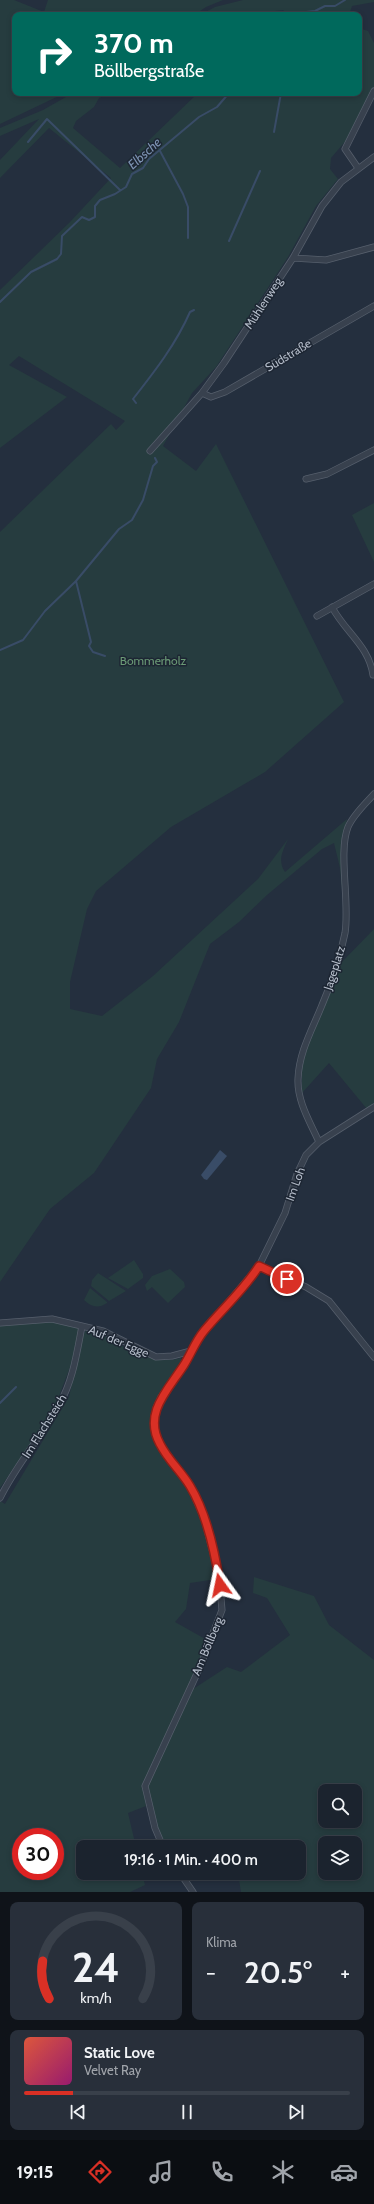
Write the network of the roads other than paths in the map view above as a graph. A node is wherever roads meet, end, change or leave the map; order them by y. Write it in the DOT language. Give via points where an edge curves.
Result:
graph roads {
  1 [pos="374,91"];
  2 [pos="374,157"];
  3 [pos="358,168"];
  4 [pos="374,247"];
  5 [pos="293,258"];
  6 [pos="374,306"];
  7 [pos="202,393"];
  8 [pos="374,450"];
  9 [pos="150,451"];
  10 [pos="306,479"];
  11 [pos="374,584"];
  12 [pos="332,607"];
  13 [pos="317,616"];
  14 [pos="374,675"];
  15 [pos="374,794"];
  16 [pos="374,1107"];
  17 [pos="319,1142"];
  18 [pos="259,1266"];
  19 [pos="0,1323"];
  20 [pos="82,1326"];
  21 [pos="191,1351"];
  22 [pos="374,1357"];
  23 [pos="0,1498"];
  24 [pos="160,1840"];
  25 [pos="185,1880"];
  26 [pos="193,1892"];
  1 -- 3 [label="street" via="345,149"];
  2 -- 3 [label="street, Mühlenweg"];
  3 -- 5 [label="street, Mühlenweg" via="322,206"];
  4 -- 5 [label="street" via="326,260"];
  5 -- 7 [label="street, Mühlenweg"];
  6 -- 7 [label="street, Südstraße" via="225,392 211,397"];
  7 -- 9 [label="street, Mühlenweg"];
  8 -- 10 [label="street" via="327,474"];
  11 -- 12 [label="street"];
  12 -- 13 [label="street"];
  12 -- 14 [label="street" via="338,619 368,656"];
  15 -- 17 [label="street, Jageplatz" via="346,831 345,933 336,969 300,1060 300,1098"];
  16 -- 17 [label="street, Im Loh"];
  17 -- 18 [label="street, Im Loh" via="306,1155 296,1174 285,1213"];
  18 -- 21 [label="street, Am Böllberg" via="203,1332"];
  18 -- 22 [label="street" via="329,1301"];
  19 -- 20 [label="street, Auf der Egge" via="52,1318"];
  20 -- 21 [label="street, Auf der Egge" via="102,1331 156,1357"];
  20 -- 23 [label="street, Im Flachsteich" via="76,1359 62,1399 7,1483"];
  21 -- 24 [label="street, Am Böllberg" via="161,1397 156,1408 154,1428 159,1444 190,1486 197,1500 219,1576 222,1610 200,1667 145,1786"];
  25 -- 26 [label="street"];
}
